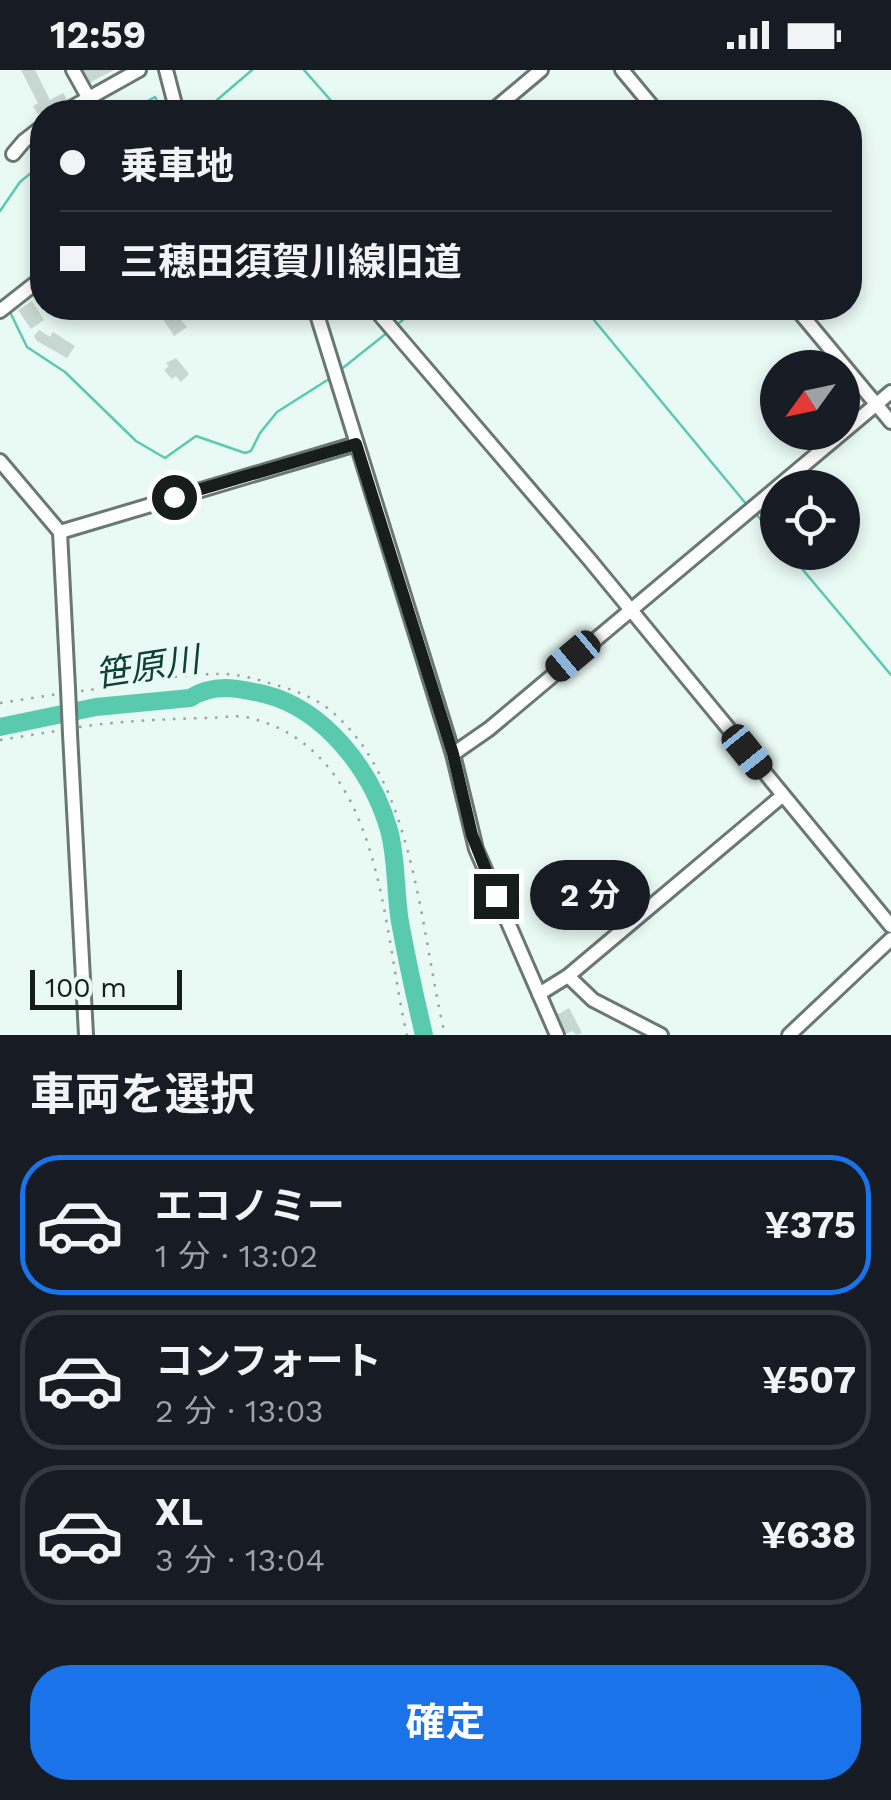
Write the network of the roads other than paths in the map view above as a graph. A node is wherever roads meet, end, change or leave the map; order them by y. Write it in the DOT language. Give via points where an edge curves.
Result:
graph roads {
  1 [pos="73,70"];
  2 [pos="139,70"];
  3 [pos="166,70"];
  4 [pos="542,70"];
  5 [pos="622,70"];
  6 [pos="88,97"];
  7 [pos="83,100"];
  8 [pos="174,100"];
  9 [pos="506,100"];
  10 [pos="647,100"];
  11 [pos="30,137"];
  12 [pos="13,154"];
  13 [pos="30,287"];
  14 [pos="0,311"];
  15 [pos="319,320"];
  16 [pos="384,320"];
  17 [pos="806,320"];
  18 [pos="891,392"];
  19 [pos="877,404"];
  20 [pos="891,422"];
  21 [pos="356,444"];
  22 [pos="0,460"];
  23 [pos="60,532"];
  24 [pos="629,610"];
  25 [pos="453,754"];
  26 [pos="782,796"];
  27 [pos="891,926"];
  28 [pos="891,938"];
  29 [pos="568,976"];
  30 [pos="539,994"];
  31 [pos="86,1035"];
  32 [pos="558,1035"];
  33 [pos="660,1035"];
  34 [pos="789,1035"];
  1 -- 6 [label="street"];
  2 -- 6 [label="street"];
  3 -- 8 [label="street"];
  4 -- 9 [label="street"];
  5 -- 10 [label="street"];
  6 -- 7 [label="street"];
  11 -- 12 [label="street"];
  13 -- 14 [label="street"];
  15 -- 21 [label="street"];
  16 -- 24 [label="street"];
  17 -- 19 [label="street"];
  18 -- 19 [label="street"];
  19 -- 20 [label="street"];
  19 -- 24 [label="street"];
  21 -- 23 [label="street"];
  21 -- 25 [label="street"];
  22 -- 23 [label="street"];
  23 -- 31 [label="street, bridge"];
  24 -- 25 [label="street"];
  24 -- 26 [label="street"];
  25 -- 30 [label="street" via="476,848"];
  26 -- 27 [label="street"];
  26 -- 29 [label="street"];
  28 -- 34 [label="street"];
  29 -- 30 [label="street"];
  29 -- 33 [label="street" via="593,1000"];
  30 -- 32 [label="street"];
}
